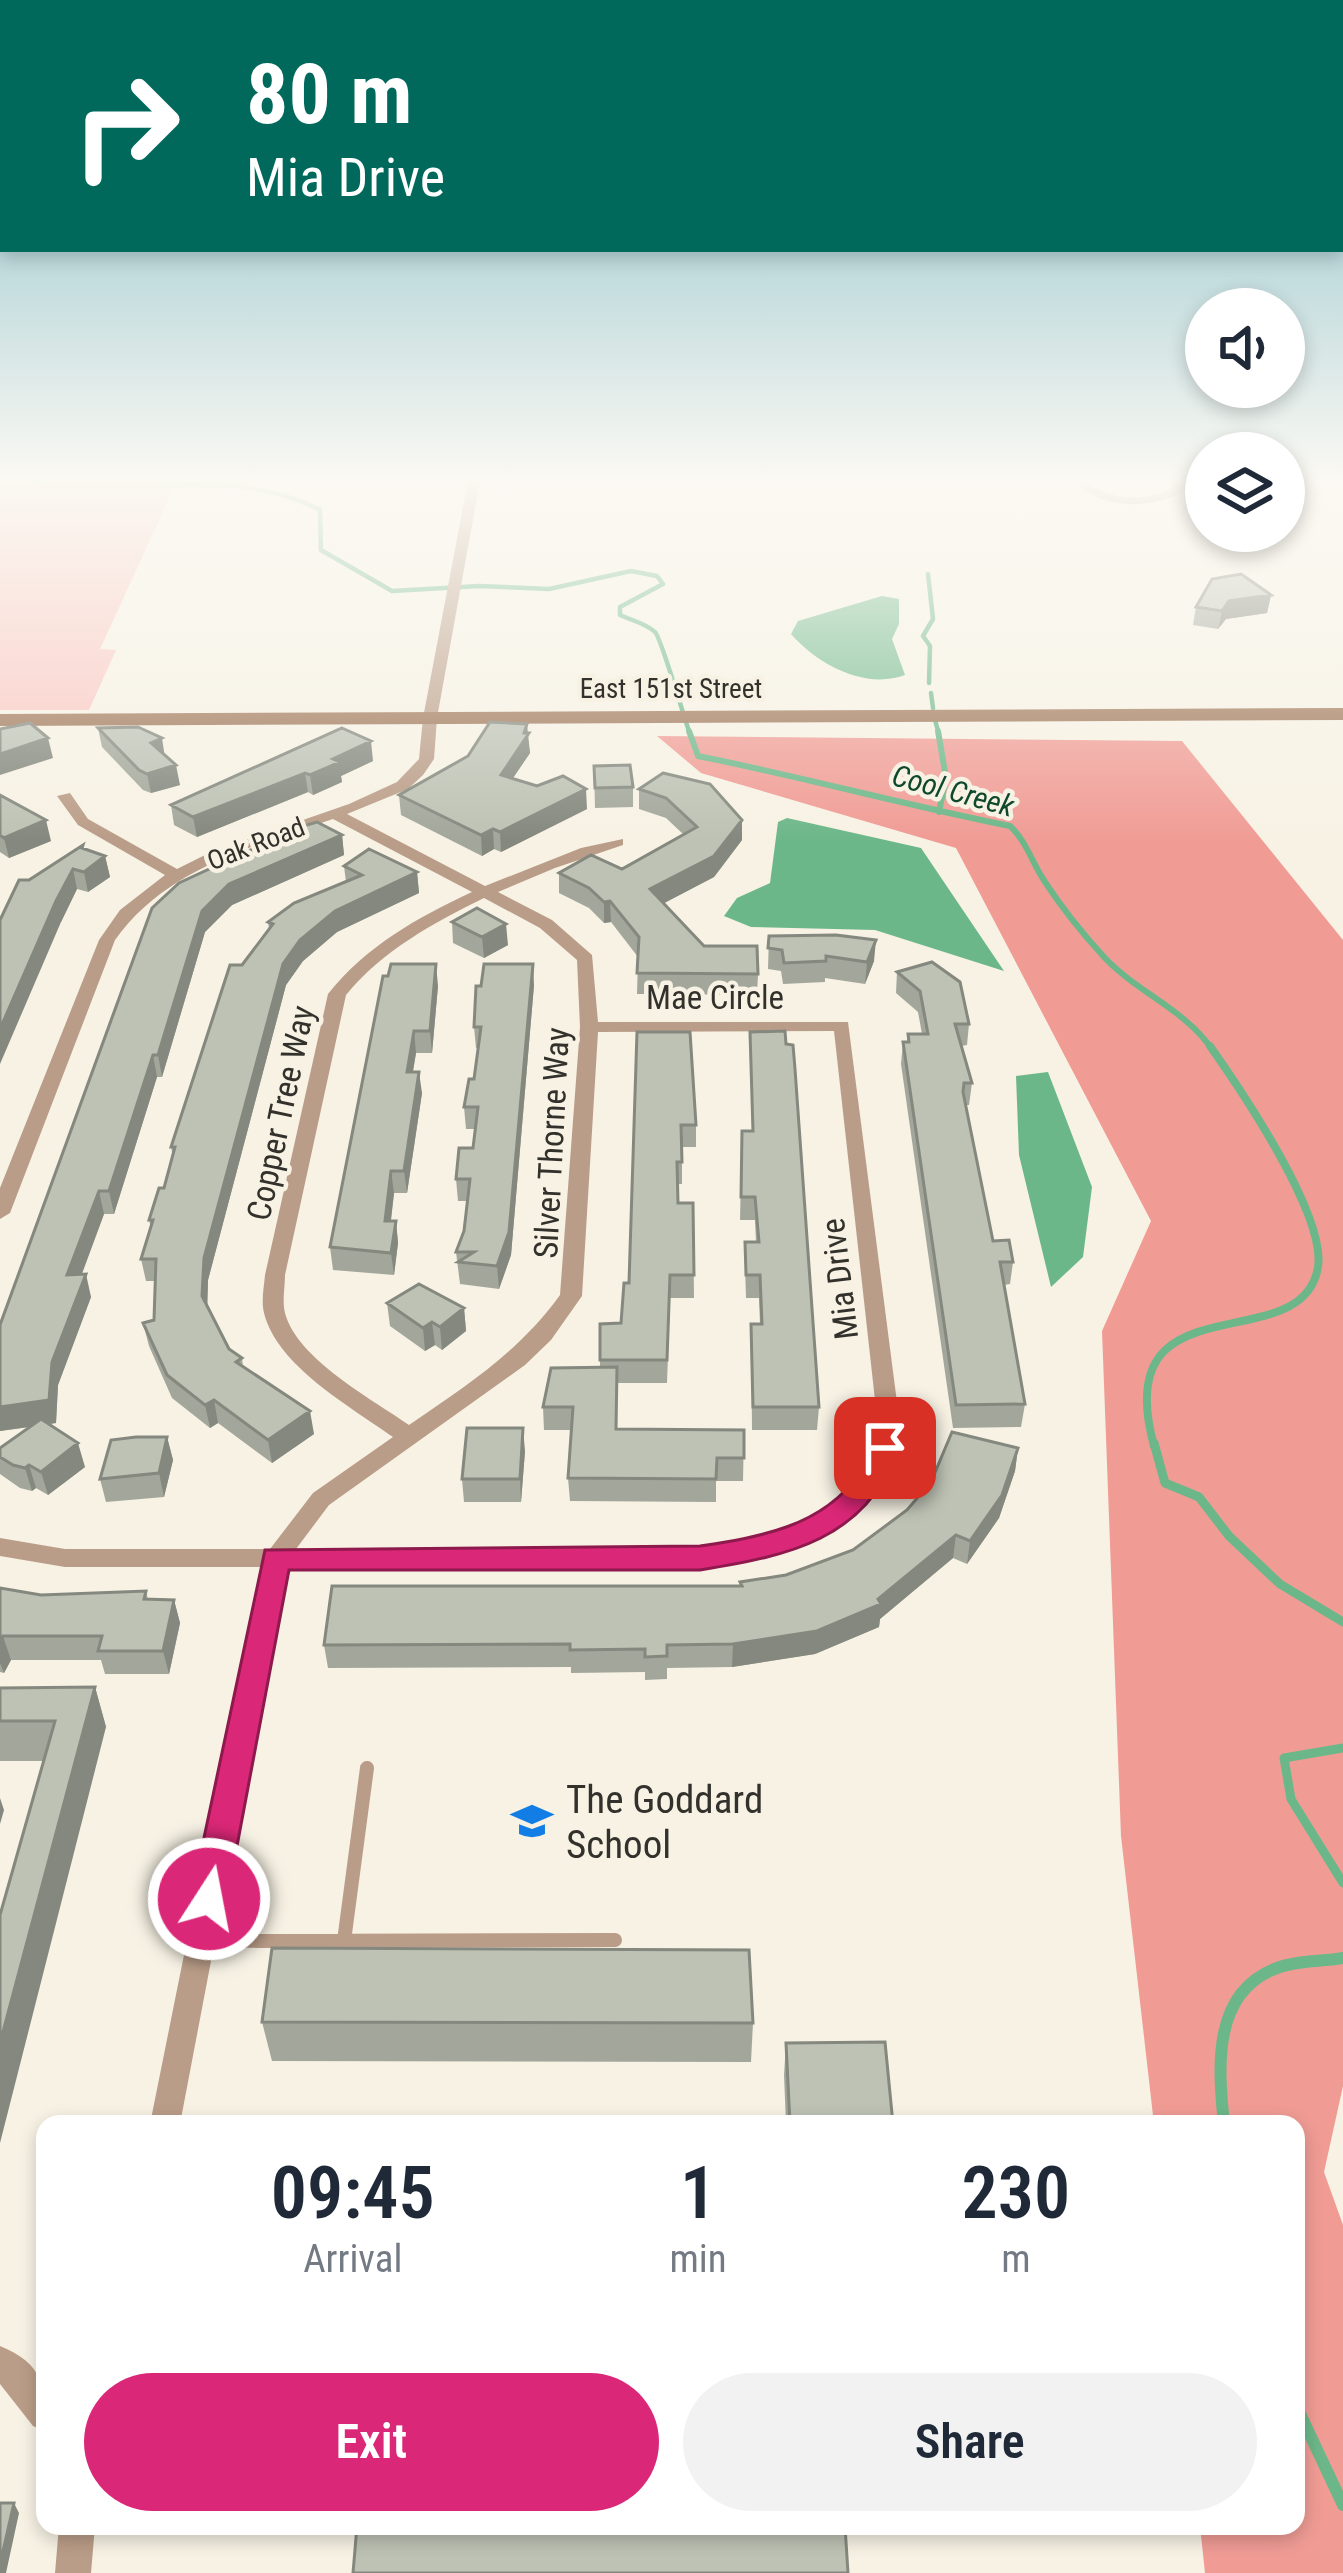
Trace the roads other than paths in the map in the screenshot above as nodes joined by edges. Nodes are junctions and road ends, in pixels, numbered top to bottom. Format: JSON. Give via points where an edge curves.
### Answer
{"nodes":[{"id":1,"x":453,"y":601,"type":"edge"},
{"id":2,"x":1343,"y":714,"type":"edge"},
{"id":3,"x":430,"y":718,"type":"junction"},
{"id":4,"x":0,"y":720,"type":"edge"},
{"id":5,"x":65,"y":796,"type":"dead end"},
{"id":6,"x":335,"y":814,"type":"junction"},
{"id":7,"x":617,"y":842,"type":"dead end"},
{"id":8,"x":178,"y":875,"type":"junction"},
{"id":9,"x":487,"y":894,"type":"junction"},
{"id":10,"x":842,"y":1026,"type":"joint"},
{"id":11,"x":589,"y":1027,"type":"junction"},
{"id":12,"x":0,"y":1213,"type":"edge"},
{"id":13,"x":408,"y":1436,"type":"junction"},
{"id":14,"x":0,"y":1547,"type":"edge"},
{"id":15,"x":276,"y":1558,"type":"junction"},
{"id":16,"x":368,"y":1768,"type":"dead end"},
{"id":17,"x":616,"y":1940,"type":"dead end"},
{"id":18,"x":201,"y":1941,"type":"junction"},
{"id":19,"x":344,"y":1941,"type":"junction"},
{"id":20,"x":167,"y":2115,"type":"edge"},
{"id":21,"x":0,"y":2363,"type":"edge"},
{"id":22,"x":36,"y":2393,"type":"edge"},
{"id":23,"x":76,"y":2535,"type":"edge"},
{"id":24,"x":73,"y":2573,"type":"edge"}],
"edges":[{"from":1,"to":3,"type":"street","name":"Oak Road"},
{"from":2,"to":3,"type":"street","name":"East 151st Street"},
{"from":3,"to":4,"type":"street","name":"East 151st Street"},
{"from":3,"to":6,"type":"street","name":"Oak Road","via":[[427,758],[412,778]]},
{"from":5,"to":8,"type":"street","via":[[83,822]]},
{"from":6,"to":8,"type":"street","name":"Oak Road"},
{"from":6,"to":9,"type":"street","name":"Silver Thorne Way"},
{"from":7,"to":9,"type":"street","name":"Copper Tree Way","via":[[554,860]]},
{"from":8,"to":12,"type":"street","name":"Oak Road","via":[[118,920]]},
{"from":9,"to":11,"type":"street","name":"Silver Thorne Way","via":[[563,935],[586,959]]},
{"from":9,"to":13,"type":"street","name":"Copper Tree Way","via":[[376,952],[337,994],[275,1275],[275,1314],[289,1340]]},
{"from":10,"to":11,"type":"street","name":"Mae Circle"},
{"from":10,"to":15,"type":"street","name":"Mia Drive","via":[[888,1418],[873,1478],[847,1508],[785,1542],[700,1558]]},
{"from":11,"to":13,"type":"street","name":"Silver Thorne Way","via":[[572,1296],[517,1360]]},
{"from":13,"to":15,"type":"street","name":"Silver Thorne Way","via":[[320,1499]]},
{"from":14,"to":15,"type":"street","via":[[65,1558]]},
{"from":15,"to":18,"type":"street"},
{"from":16,"to":19,"type":"lane"},
{"from":17,"to":19,"type":"lane"},
{"from":18,"to":19,"type":"lane"},
{"from":18,"to":20,"type":"street"},
{"from":21,"to":22,"type":"street"},
{"from":23,"to":24,"type":"street"}]}
